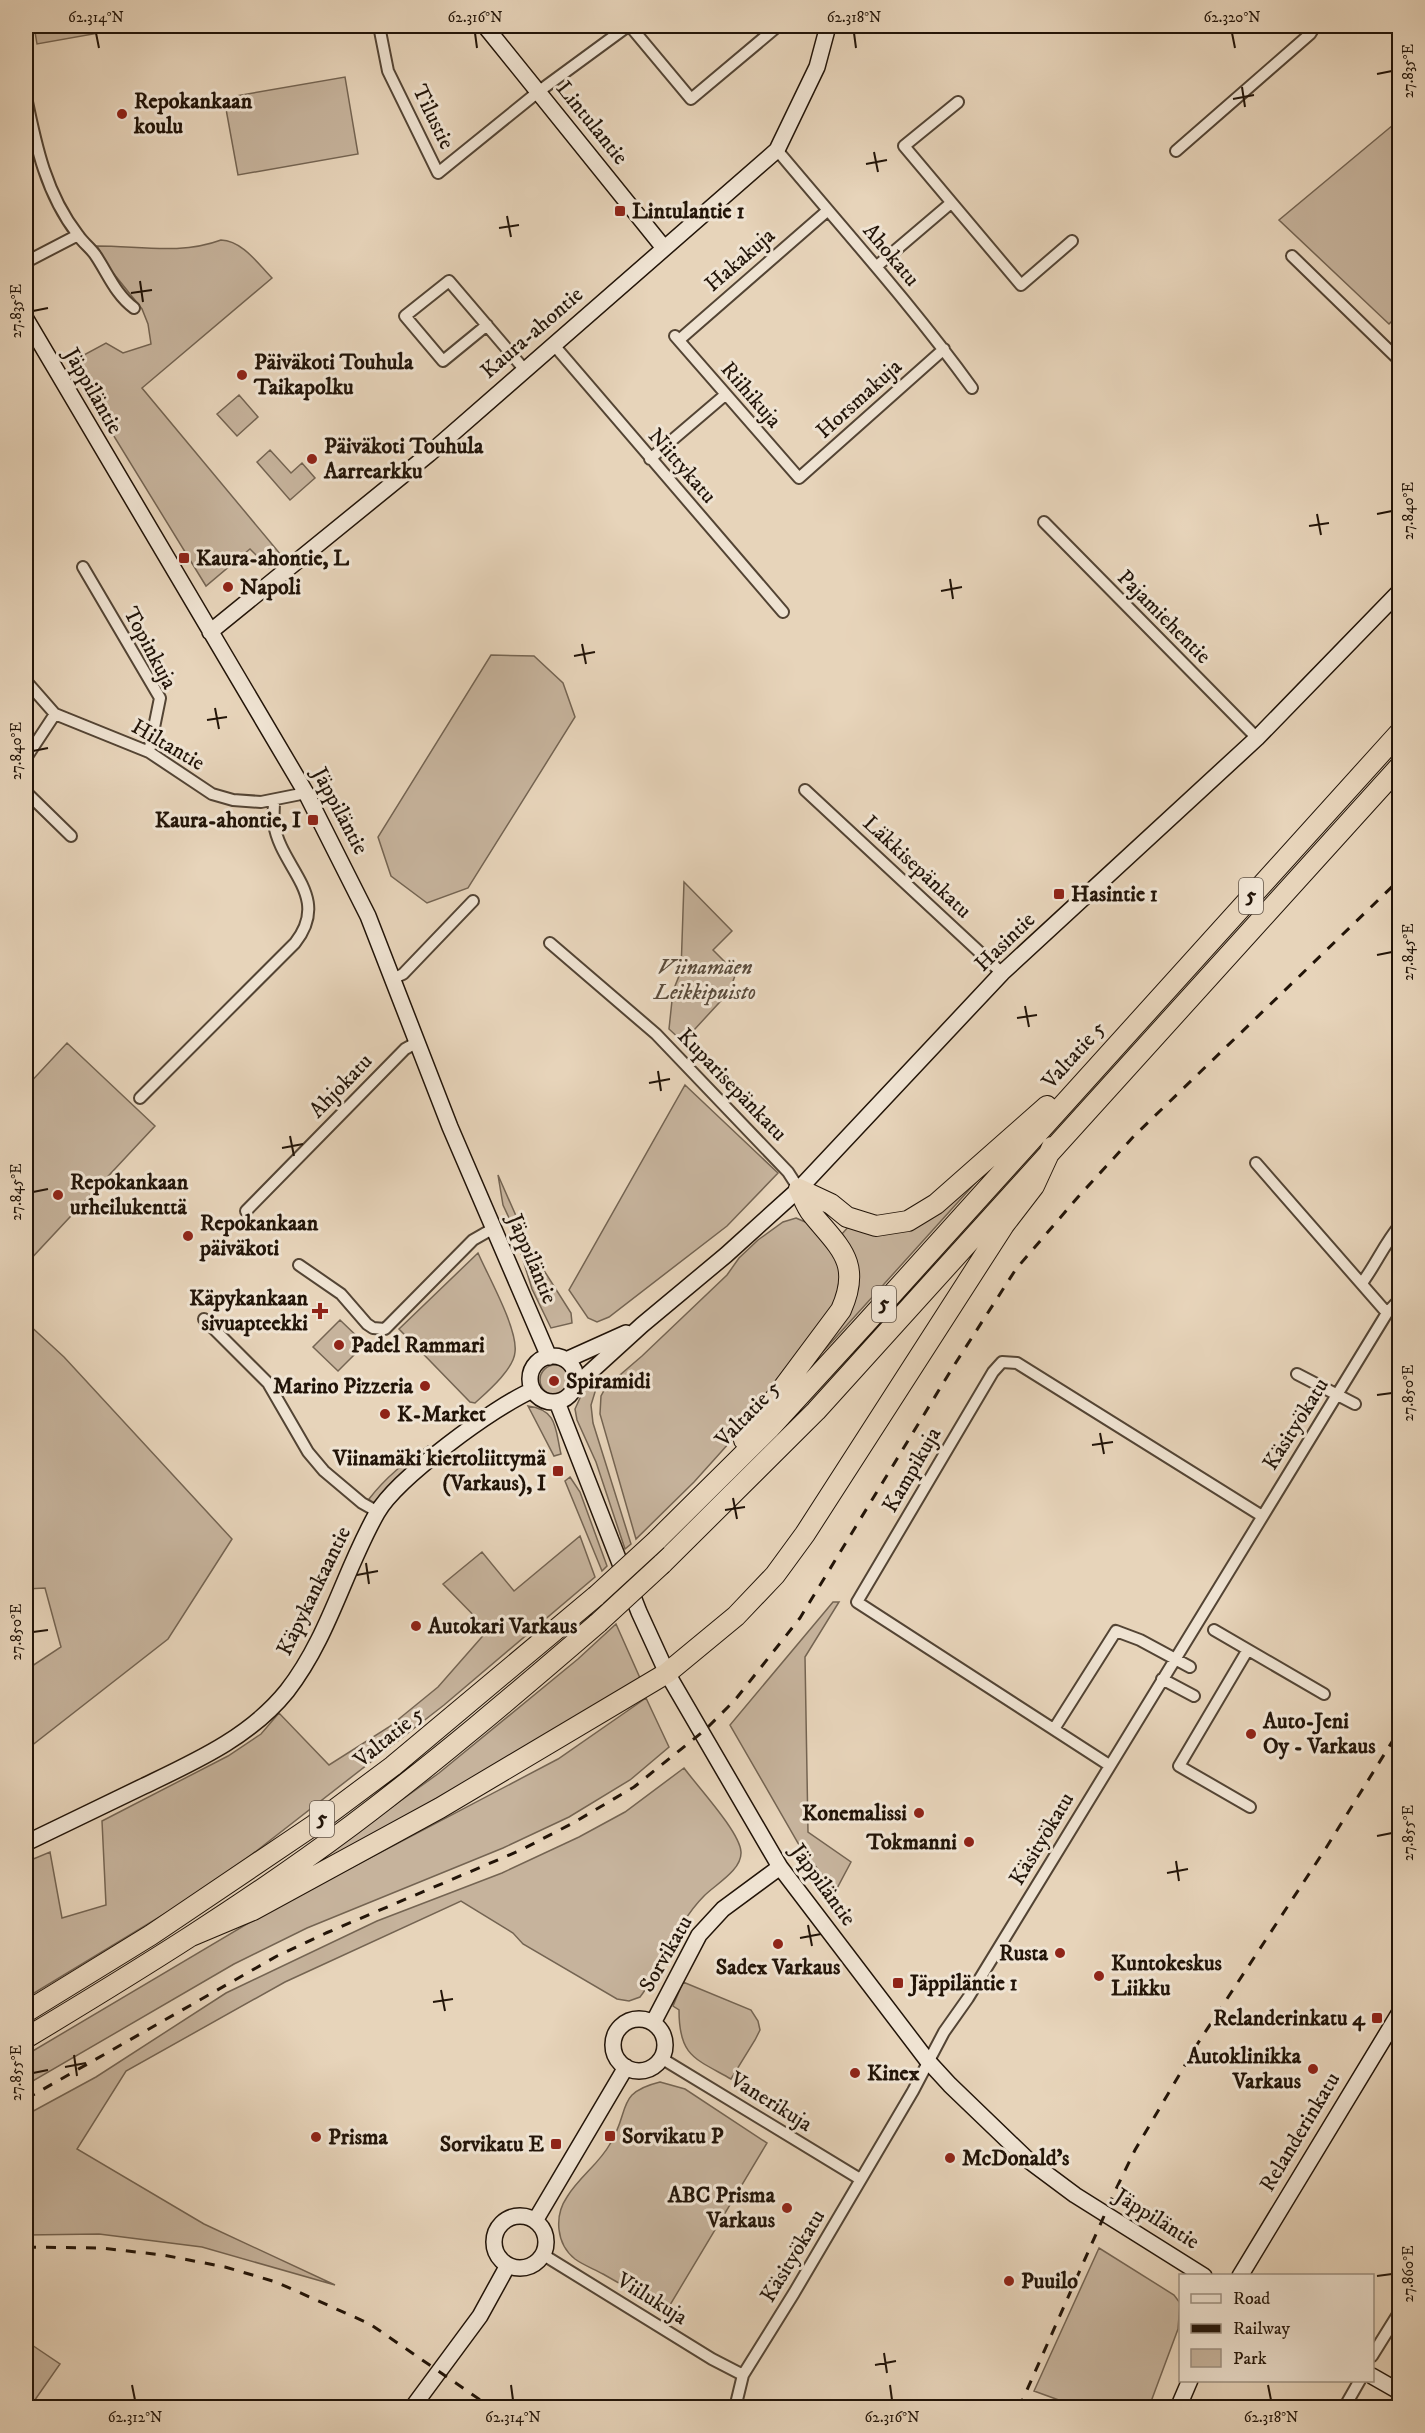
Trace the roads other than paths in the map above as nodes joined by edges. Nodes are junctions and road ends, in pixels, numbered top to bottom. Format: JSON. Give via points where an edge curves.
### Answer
{"nodes":[{"id":1,"x":379,"y":26,"type":"edge"},
{"id":2,"x":485,"y":26,"type":"edge"},
{"id":3,"x":629,"y":26,"type":"edge"},
{"id":4,"x":778,"y":26,"type":"edge"},
{"id":5,"x":828,"y":26,"type":"edge"},
{"id":6,"x":1309,"y":28,"type":"edge"},
{"id":7,"x":538,"y":92,"type":"junction"},
{"id":8,"x":26,"y":97,"type":"edge"},
{"id":9,"x":958,"y":102,"type":"dead end"},
{"id":10,"x":777,"y":150,"type":"junction"},
{"id":11,"x":1176,"y":151,"type":"dead end"},
{"id":12,"x":951,"y":203,"type":"junction"},
{"id":13,"x":827,"y":211,"type":"junction"},
{"id":14,"x":78,"y":235,"type":"junction"},
{"id":15,"x":1072,"y":242,"type":"dead end"},
{"id":16,"x":664,"y":248,"type":"junction"},
{"id":17,"x":1292,"y":256,"type":"dead end"},
{"id":18,"x":26,"y":261,"type":"edge"},
{"id":19,"x":877,"y":266,"type":"junction"},
{"id":20,"x":134,"y":308,"type":"dead end"},
{"id":21,"x":26,"y":319,"type":"edge"},
{"id":22,"x":487,"y":325,"type":"junction"},
{"id":23,"x":677,"y":338,"type":"joint"},
{"id":24,"x":554,"y":344,"type":"junction"},
{"id":25,"x":944,"y":349,"type":"junction"},
{"id":26,"x":1400,"y":361,"type":"edge"},
{"id":27,"x":524,"y":369,"type":"junction"},
{"id":28,"x":972,"y":388,"type":"dead end"},
{"id":29,"x":725,"y":395,"type":"junction"},
{"id":30,"x":650,"y":459,"type":"junction"},
{"id":31,"x":799,"y":478,"type":"joint"},
{"id":32,"x":1044,"y":522,"type":"dead end"},
{"id":33,"x":83,"y":567,"type":"dead end"},
{"id":34,"x":1400,"y":591,"type":"edge"},
{"id":35,"x":783,"y":612,"type":"dead end"},
{"id":36,"x":210,"y":632,"type":"junction"},
{"id":37,"x":26,"y":681,"type":"edge"},
{"id":38,"x":55,"y":714,"type":"junction"},
{"id":39,"x":1400,"y":732,"type":"edge"},
{"id":40,"x":1257,"y":738,"type":"junction"},
{"id":41,"x":148,"y":752,"type":"junction"},
{"id":42,"x":26,"y":759,"type":"edge"},
{"id":43,"x":1400,"y":766,"type":"edge"},
{"id":44,"x":805,"y":790,"type":"dead end"},
{"id":45,"x":26,"y":792,"type":"edge"},
{"id":46,"x":306,"y":793,"type":"junction"},
{"id":47,"x":274,"y":801,"type":"junction"},
{"id":48,"x":71,"y":836,"type":"dead end"},
{"id":49,"x":473,"y":901,"type":"dead end"},
{"id":50,"x":550,"y":943,"type":"dead end"},
{"id":51,"x":1002,"y":973,"type":"junction"},
{"id":52,"x":392,"y":979,"type":"junction"},
{"id":53,"x":416,"y":1043,"type":"junction"},
{"id":54,"x":1102,"y":1060,"type":"junction"},
{"id":55,"x":140,"y":1098,"type":"dead end"},
{"id":56,"x":1052,"y":1147,"type":"junction"},
{"id":57,"x":1256,"y":1163,"type":"dead end"},
{"id":58,"x":799,"y":1189,"type":"junction"},
{"id":59,"x":246,"y":1211,"type":"dead end"},
{"id":60,"x":1400,"y":1225,"type":"edge"},
{"id":61,"x":494,"y":1227,"type":"junction"},
{"id":62,"x":299,"y":1265,"type":"dead end"},
{"id":63,"x":1362,"y":1283,"type":"junction"},
{"id":64,"x":1400,"y":1299,"type":"edge"},
{"id":65,"x":1387,"y":1313,"type":"junction"},
{"id":66,"x":204,"y":1319,"type":"dead end"},
{"id":67,"x":642,"y":1325,"type":"junction"},
{"id":68,"x":549,"y":1357,"type":"junction"},
{"id":69,"x":566,"y":1360,"type":"junction"},
{"id":70,"x":1297,"y":1374,"type":"dead end"},
{"id":71,"x":575,"y":1386,"type":"junction"},
{"id":72,"x":533,"y":1390,"type":"junction"},
{"id":73,"x":1337,"y":1395,"type":"junction"},
{"id":74,"x":557,"y":1402,"type":"junction"},
{"id":75,"x":1355,"y":1404,"type":"dead end"},
{"id":76,"x":715,"y":1482,"type":"junction"},
{"id":77,"x":378,"y":1512,"type":"junction"},
{"id":78,"x":1262,"y":1515,"type":"junction"},
{"id":79,"x":1214,"y":1630,"type":"dead end"},
{"id":80,"x":1247,"y":1651,"type":"junction"},
{"id":81,"x":1174,"y":1660,"type":"junction"},
{"id":82,"x":1190,"y":1667,"type":"dead end"},
{"id":83,"x":667,"y":1673,"type":"junction"},
{"id":84,"x":1162,"y":1679,"type":"junction"},
{"id":85,"x":1324,"y":1694,"type":"dead end"},
{"id":86,"x":1194,"y":1696,"type":"dead end"},
{"id":87,"x":1054,"y":1730,"type":"junction"},
{"id":88,"x":1109,"y":1766,"type":"junction"},
{"id":89,"x":1250,"y":1807,"type":"dead end"},
{"id":90,"x":26,"y":1842,"type":"edge"},
{"id":91,"x":780,"y":1867,"type":"junction"},
{"id":92,"x":191,"y":1936,"type":"junction"},
{"id":93,"x":26,"y":2012,"type":"edge"},
{"id":94,"x":1400,"y":2012,"type":"edge"},
{"id":95,"x":653,"y":2023,"type":"junction"},
{"id":96,"x":26,"y":2038,"type":"edge"},
{"id":97,"x":661,"y":2058,"type":"junction"},
{"id":98,"x":927,"y":2060,"type":"junction"},
{"id":99,"x":626,"y":2067,"type":"junction"},
{"id":100,"x":860,"y":2180,"type":"junction"},
{"id":101,"x":535,"y":2221,"type":"junction"},
{"id":102,"x":542,"y":2254,"type":"junction"},
{"id":103,"x":508,"y":2265,"type":"junction"},
{"id":104,"x":1201,"y":2274,"type":"edge"},
{"id":105,"x":1241,"y":2274,"type":"edge"},
{"id":106,"x":1400,"y":2311,"type":"edge"},
{"id":107,"x":1374,"y":2353,"type":"edge"},
{"id":108,"x":743,"y":2374,"type":"junction"},
{"id":109,"x":1374,"y":2377,"type":"edge"},
{"id":110,"x":1189,"y":2382,"type":"edge"},
{"id":111,"x":1359,"y":2382,"type":"edge"},
{"id":112,"x":1400,"y":2392,"type":"edge"},
{"id":113,"x":412,"y":2408,"type":"edge"},
{"id":114,"x":735,"y":2408,"type":"edge"},
{"id":115,"x":1178,"y":2408,"type":"edge"},
{"id":116,"x":1344,"y":2408,"type":"edge"}],
"edges":[{"from":1,"to":7,"type":"street","name":"Tilustie","via":[[388,71],[438,173]]},
{"from":2,"to":7,"type":"street","name":"Lintulantie"},
{"from":3,"to":4,"type":"street","via":[[691,99]]},
{"from":3,"to":7,"type":"street"},
{"from":5,"to":10,"type":"street","name":"Kaura-ahontie","via":[[817,67]]},
{"from":6,"to":11,"type":"street"},
{"from":7,"to":16,"type":"street","name":"Lintulantie"},
{"from":8,"to":14,"type":"street","via":[[42,168]]},
{"from":9,"to":12,"type":"street","via":[[904,146]]},
{"from":10,"to":13,"type":"street","name":"Ahokatu"},
{"from":10,"to":16,"type":"street","name":"Kaura-ahontie"},
{"from":12,"to":15,"type":"street","via":[[1021,285]]},
{"from":12,"to":19,"type":"street"},
{"from":13,"to":19,"type":"street","name":"Ahokatu"},
{"from":13,"to":23,"type":"street","name":"Hakakuja"},
{"from":14,"to":18,"type":"street"},
{"from":14,"to":20,"type":"street","via":[[96,255],[121,297]]},
{"from":16,"to":24,"type":"street","name":"Kaura-ahontie"},
{"from":17,"to":26,"type":"street"},
{"from":19,"to":25,"type":"street","name":"Ahokatu"},
{"from":21,"to":36,"type":"street","name":"Jäppiläntie"},
{"from":22,"to":22,"type":"street","via":[[449,280],[405,316],[443,361]]},
{"from":22,"to":27,"type":"street"},
{"from":23,"to":29,"type":"street","name":"Riihikuja"},
{"from":24,"to":27,"type":"street","name":"Kaura-ahontie"},
{"from":24,"to":30,"type":"street","name":"Niittykatu"},
{"from":25,"to":28,"type":"street","name":"Ahokatu"},
{"from":25,"to":31,"type":"street","name":"Horsmakuja"},
{"from":27,"to":36,"type":"street","name":"Kaura-ahontie","via":[[429,454]]},
{"from":29,"to":30,"type":"street"},
{"from":29,"to":31,"type":"street","name":"Riihikuja"},
{"from":30,"to":35,"type":"street","name":"Niittykatu"},
{"from":32,"to":40,"type":"street","name":"Pajamiehentie"},
{"from":33,"to":41,"type":"street","name":"Topinkuja","via":[[160,698]]},
{"from":34,"to":40,"type":"street","name":"Hasintie"},
{"from":36,"to":46,"type":"street","name":"Jäppiläntie"},
{"from":37,"to":38,"type":"street","name":"Hiltantie"},
{"from":38,"to":41,"type":"street","name":"Hiltantie"},
{"from":38,"to":42,"type":"street"},
{"from":39,"to":54,"type":"highway","name":"Valtatie 5","number":"5"},
{"from":40,"to":51,"type":"street","name":"Hasintie"},
{"from":41,"to":47,"type":"street","name":"Hiltantie","via":[[212,794],[232,801]]},
{"from":43,"to":56,"type":"highway","name":"Valtatie 5","number":"5"},
{"from":44,"to":51,"type":"street","name":"Läkkisepänkatu"},
{"from":45,"to":48,"type":"street"},
{"from":46,"to":47,"type":"street","name":"Hiltantie"},
{"from":46,"to":52,"type":"street","name":"Jäppiläntie","via":[[368,916]]},
{"from":47,"to":55,"type":"street","via":[[274,825],[303,887],[309,910],[306,929]]},
{"from":49,"to":52,"type":"street","via":[[403,974]]},
{"from":50,"to":58,"type":"street","name":"Kuparisepänkatu","via":[[656,1034],[788,1172]]},
{"from":51,"to":58,"type":"street","name":"Hasintie"},
{"from":52,"to":53,"type":"street","name":"Jäppiläntie"},
{"from":53,"to":59,"type":"street","name":"Ahjokatu","via":[[405,1049]]},
{"from":53,"to":61,"type":"street","name":"Jäppiläntie"},
{"from":54,"to":58,"type":"highway","via":[[1000,1145],[951,1192],[908,1221],[876,1226],[847,1217],[831,1204]]},
{"from":54,"to":76,"type":"highway","name":"Valtatie 5","number":"5","via":[[859,1331]]},
{"from":56,"to":83,"type":"highway","via":[[1034,1186],[1004,1225],[775,1575],[736,1616]]},
{"from":56,"to":92,"type":"highway","name":"Valtatie 5","number":"5","bridge":true,"via":[[816,1411],[598,1623],[468,1735],[360,1819]]},
{"from":57,"to":63,"type":"street"},
{"from":58,"to":67,"type":"street","name":"Hasintie"},
{"from":58,"to":76,"type":"highway","via":[[811,1212],[843,1251],[849,1277],[846,1298],[820,1340]]},
{"from":60,"to":63,"type":"street"},
{"from":61,"to":62,"type":"street","via":[[473,1240],[388,1326],[379,1329],[367,1324],[341,1294]]},
{"from":61,"to":68,"type":"street","name":"Jäppiläntie"},
{"from":63,"to":65,"type":"street"},
{"from":64,"to":65,"type":"street","name":"Käsityökatu"},
{"from":65,"to":73,"type":"street","name":"Käsityökatu"},
{"from":66,"to":77,"type":"street","via":[[268,1383],[297,1435],[320,1466]]},
{"from":67,"to":69,"type":"street","name":"Hasintie"},
{"from":67,"to":71,"type":"street","name":"Hasintie"},
{"from":68,"to":69,"type":"street"},
{"from":68,"to":72,"type":"street","via":[[532,1371]]},
{"from":69,"to":71,"type":"street","via":[[575,1372]]},
{"from":70,"to":73,"type":"street"},
{"from":71,"to":74,"type":"street","via":[[568,1397]]},
{"from":72,"to":74,"type":"street","via":[[544,1401]]},
{"from":72,"to":77,"type":"street","name":"Käpykankaantie","via":[[516,1397],[441,1452],[401,1484]]},
{"from":73,"to":75,"type":"street"},
{"from":73,"to":78,"type":"street","name":"Käsityökatu"},
{"from":74,"to":83,"type":"street","name":"Jäppiläntie"},
{"from":76,"to":93,"type":"highway","name":"Valtatie 5","number":"5","bridge":true,"via":[[596,1596],[393,1766],[314,1825],[151,1935]]},
{"from":77,"to":90,"type":"street","name":"Käpykankaantie","via":[[316,1647],[286,1692],[256,1721],[193,1762]]},
{"from":78,"to":81,"type":"street","name":"Käsityökatu"},
{"from":78,"to":87,"type":"street","name":"Kampikuja","via":[[1017,1363],[1002,1362],[857,1602]]},
{"from":79,"to":80,"type":"street"},
{"from":80,"to":85,"type":"street"},
{"from":80,"to":89,"type":"street","via":[[1179,1766]]},
{"from":81,"to":82,"type":"street"},
{"from":81,"to":84,"type":"street","name":"Käsityökatu"},
{"from":81,"to":87,"type":"street","via":[[1140,1640],[1116,1632]]},
{"from":83,"to":91,"type":"street","name":"Jäppiläntie"},
{"from":83,"to":92,"type":"highway","via":[[440,1808],[253,1910]]},
{"from":84,"to":86,"type":"street"},
{"from":84,"to":88,"type":"street","name":"Käsityökatu"},
{"from":87,"to":88,"type":"street","name":"Kampikuja"},
{"from":88,"to":98,"type":"street","name":"Käsityökatu"},
{"from":91,"to":95,"type":"street","name":"Sorvikatu","via":[[723,1909],[699,1935]]},
{"from":91,"to":98,"type":"street","name":"Jäppiläntie"},
{"from":92,"to":96,"type":"highway","name":"Valtatie 5","number":"5"},
{"from":94,"to":105,"type":"street","name":"Relanderinkatu"},
{"from":95,"to":97,"type":"street","via":[[665,2043]]},
{"from":95,"to":99,"type":"street","via":[[638,2019],[617,2031],[615,2054]]},
{"from":97,"to":99,"type":"street","via":[[641,2070]]},
{"from":97,"to":100,"type":"street","name":"Vanerikuja"},
{"from":98,"to":100,"type":"street","name":"Käsityökatu"},
{"from":98,"to":104,"type":"street","name":"Jäppiläntie","via":[[1028,2160],[1075,2195]]},
{"from":99,"to":101,"type":"street"},
{"from":100,"to":108,"type":"street","name":"Käsityökatu"},
{"from":101,"to":102,"type":"street","via":[[546,2240]]},
{"from":101,"to":103,"type":"street","via":[[516,2216],[498,2227],[494,2245]]},
{"from":102,"to":103,"type":"street","via":[[531,2265]]},
{"from":102,"to":108,"type":"street","name":"Viilukuja","via":[[712,2359]]},
{"from":103,"to":113,"type":"street","via":[[480,2316]]},
{"from":106,"to":107,"type":"street"},
{"from":108,"to":114,"type":"street","name":"Käsityökatu"},
{"from":109,"to":112,"type":"street"},
{"from":110,"to":115,"type":"street"},
{"from":111,"to":116,"type":"street"}]}
